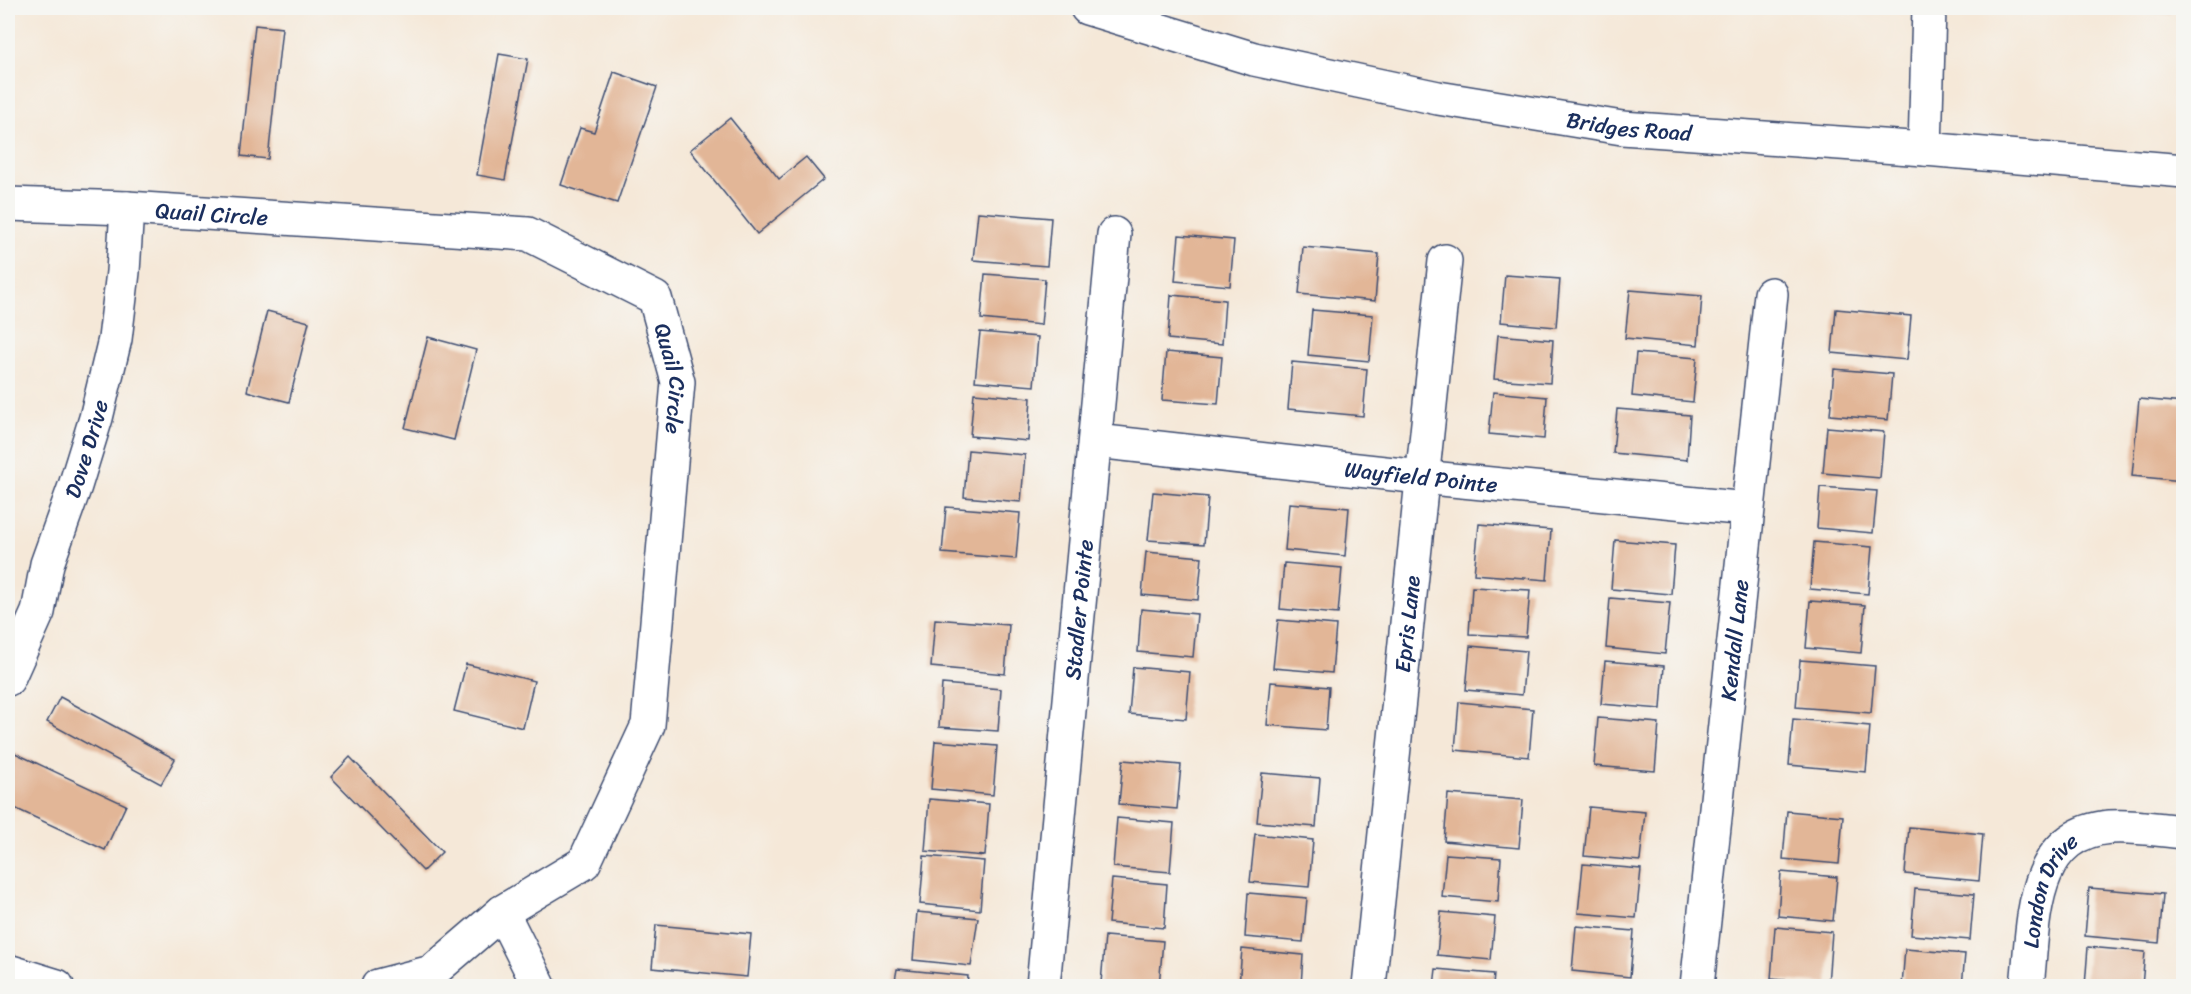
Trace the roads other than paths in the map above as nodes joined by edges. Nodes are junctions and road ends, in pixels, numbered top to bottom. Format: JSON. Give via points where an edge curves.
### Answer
{"nodes":[{"id":1,"x":1087,"y":8,"type":"edge"},
{"id":2,"x":1929,"y":8,"type":"edge"},
{"id":3,"x":1925,"y":149,"type":"junction"},
{"id":4,"x":2184,"y":171,"type":"edge"},
{"id":5,"x":8,"y":204,"type":"edge"},
{"id":6,"x":127,"y":208,"type":"junction"},
{"id":7,"x":1114,"y":234,"type":"dead end"},
{"id":8,"x":1445,"y":261,"type":"dead end"},
{"id":9,"x":1771,"y":294,"type":"dead end"},
{"id":10,"x":1096,"y":441,"type":"junction"},
{"id":11,"x":1421,"y":477,"type":"junction"},
{"id":12,"x":1747,"y":509,"type":"junction"},
{"id":13,"x":8,"y":679,"type":"edge"},
{"id":14,"x":2184,"y":832,"type":"edge"},
{"id":15,"x":502,"y":912,"type":"junction"},
{"id":16,"x":8,"y":971,"type":"edge"},
{"id":17,"x":57,"y":987,"type":"edge"},
{"id":18,"x":378,"y":987,"type":"edge"},
{"id":19,"x":539,"y":987,"type":"edge"},
{"id":20,"x":1043,"y":987,"type":"edge"},
{"id":21,"x":1368,"y":987,"type":"edge"},
{"id":22,"x":1697,"y":987,"type":"edge"},
{"id":23,"x":2027,"y":987,"type":"edge"}],
"edges":[{"from":1,"to":3,"type":"street","name":"Bridges Road","via":[[1254,59],[1438,98],[1622,128]]},
{"from":2,"to":3,"type":"street"},
{"from":3,"to":4,"type":"street","name":"Bridges Road"},
{"from":5,"to":6,"type":"street","name":"Quail Circle"},
{"from":6,"to":13,"type":"street","name":"Dove Drive","via":[[115,339],[96,417],[47,564],[38,612]]},
{"from":6,"to":15,"type":"street","name":"Quail Circle","via":[[528,234],[655,298],[678,382],[648,725],[584,863]]},
{"from":7,"to":10,"type":"street","name":"Stadler Pointe"},
{"from":8,"to":11,"type":"street","name":"Epris Lane"},
{"from":9,"to":12,"type":"street","name":"Kendall Lane"},
{"from":10,"to":11,"type":"street","name":"Wayfield Pointe"},
{"from":10,"to":20,"type":"street","name":"Stadler Pointe"},
{"from":11,"to":12,"type":"street","name":"Wayfield Pointe"},
{"from":11,"to":21,"type":"street","name":"Epris Lane"},
{"from":12,"to":22,"type":"street","name":"Kendall Lane"},
{"from":14,"to":23,"type":"street","name":"London Drive","via":[[2108,827],[2081,835],[2060,851],[2045,871],[2037,894]]},
{"from":15,"to":18,"type":"street","name":"Quail Circle","via":[[432,972]]},
{"from":15,"to":19,"type":"street"},
{"from":16,"to":17,"type":"street"}]}
